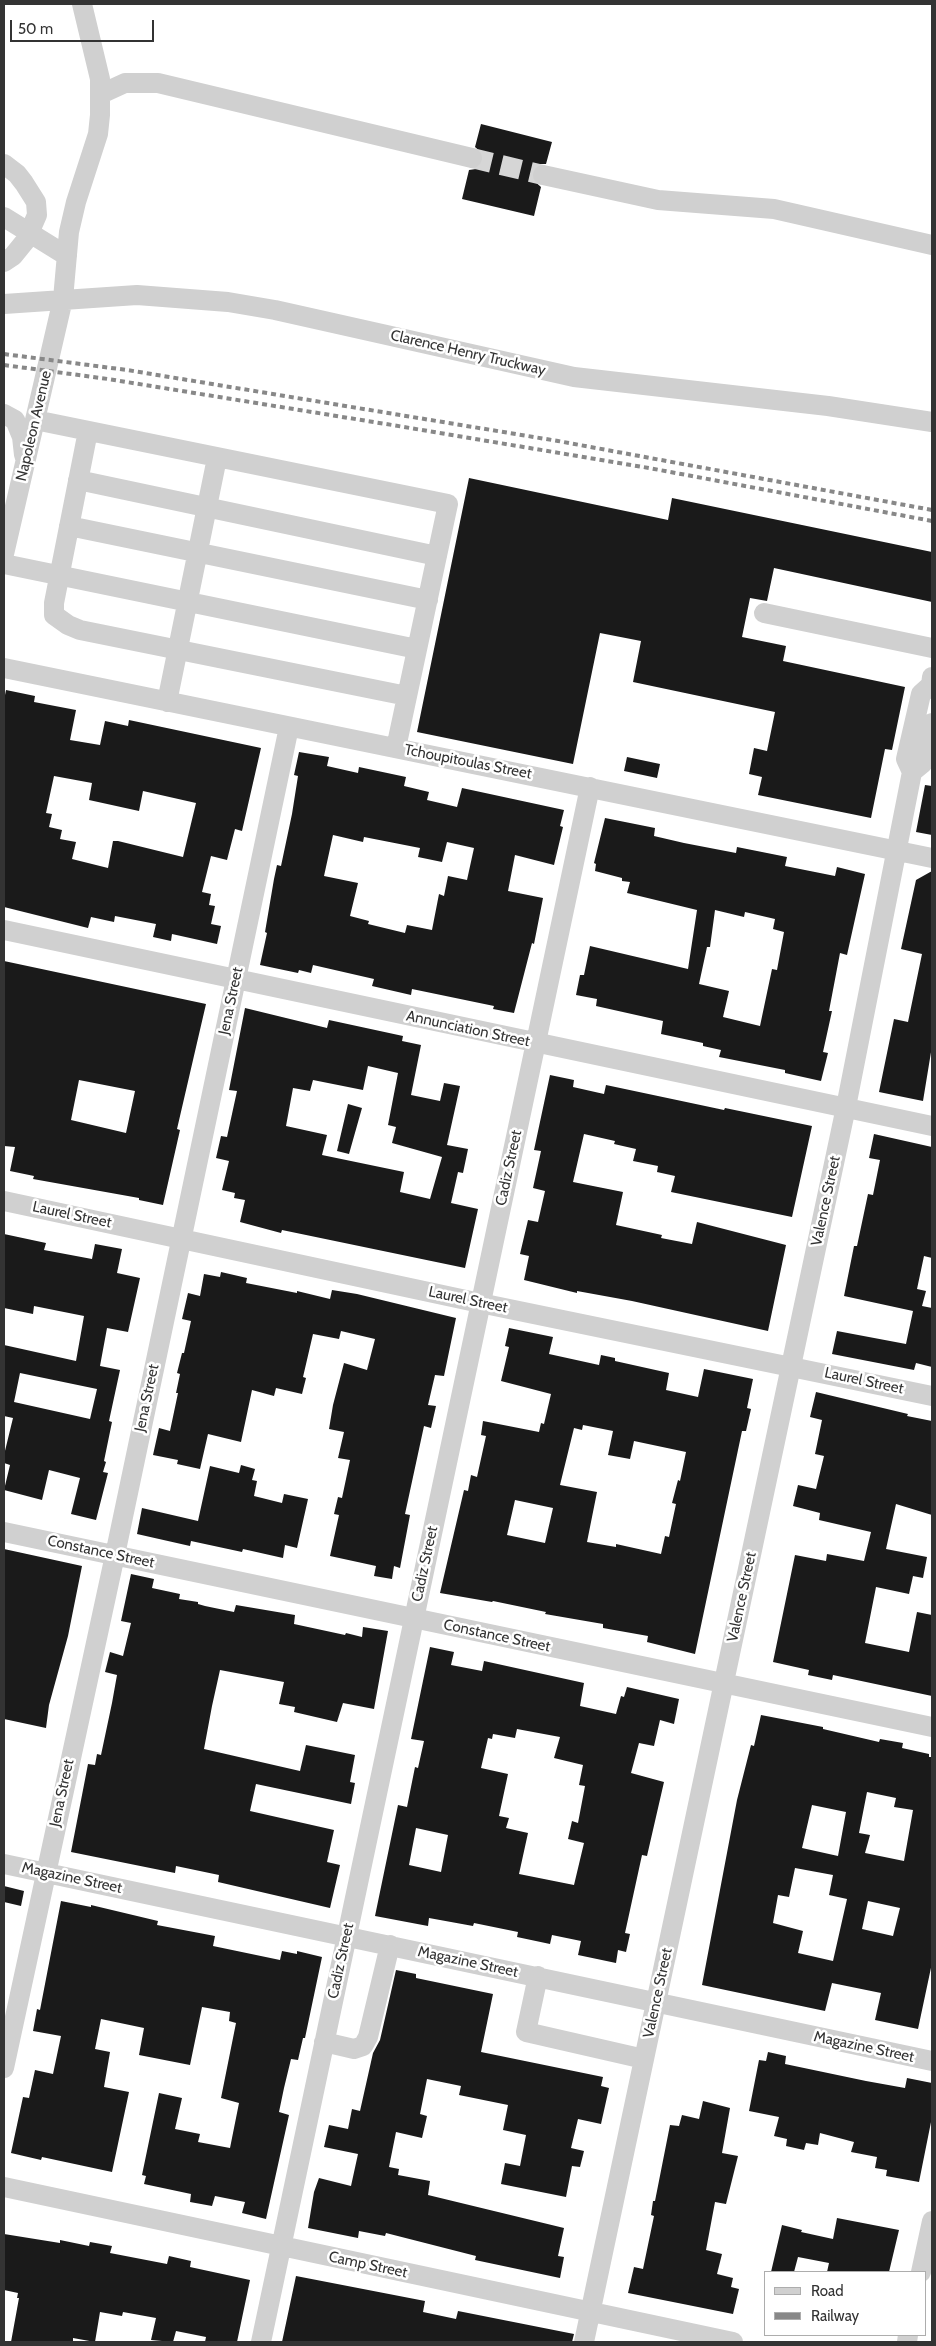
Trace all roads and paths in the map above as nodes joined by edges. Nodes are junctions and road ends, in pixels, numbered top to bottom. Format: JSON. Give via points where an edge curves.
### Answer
{"nodes":[{"id":1,"x":82,"y":4,"type":"edge"},
{"id":2,"x":100,"y":94,"type":"junction"},
{"id":3,"x":472,"y":158,"type":"tunnel mouth"},
{"id":4,"x":4,"y":164,"type":"edge"},
{"id":5,"x":544,"y":175,"type":"tunnel mouth"},
{"id":6,"x":4,"y":217,"type":"edge"},
{"id":7,"x":29,"y":233,"type":"junction"},
{"id":8,"x":932,"y":245,"type":"edge"},
{"id":9,"x":67,"y":256,"type":"junction"},
{"id":10,"x":4,"y":262,"type":"edge"},
{"id":11,"x":63,"y":299,"type":"junction"},
{"id":12,"x":4,"y":304,"type":"edge"},
{"id":13,"x":4,"y":414,"type":"edge"},
{"id":14,"x":35,"y":420,"type":"junction"},
{"id":15,"x":932,"y":422,"type":"edge"},
{"id":16,"x":88,"y":431,"type":"junction"},
{"id":17,"x":217,"y":458,"type":"junction"},
{"id":18,"x":25,"y":464,"type":"junction"},
{"id":19,"x":78,"y":480,"type":"junction"},
{"id":20,"x":207,"y":506,"type":"junction"},
{"id":21,"x":69,"y":526,"type":"junction"},
{"id":22,"x":198,"y":552,"type":"junction"},
{"id":23,"x":4,"y":554,"type":"edge"},
{"id":24,"x":437,"y":556,"type":"junction"},
{"id":25,"x":4,"y":564,"type":"edge"},
{"id":26,"x":60,"y":575,"type":"junction"},
{"id":27,"x":428,"y":600,"type":"junction"},
{"id":28,"x":187,"y":604,"type":"junction"},
{"id":29,"x":764,"y":613,"type":"dead end"},
{"id":30,"x":178,"y":648,"type":"junction"},
{"id":31,"x":932,"y":648,"type":"edge"},
{"id":32,"x":417,"y":650,"type":"junction"},
{"id":33,"x":4,"y":668,"type":"edge"},
{"id":34,"x":932,"y":683,"type":"edge"},
{"id":35,"x":407,"y":696,"type":"junction"},
{"id":36,"x":167,"y":702,"type":"junction"},
{"id":37,"x":932,"y":723,"type":"edge"},
{"id":38,"x":289,"y":727,"type":"junction"},
{"id":39,"x":396,"y":748,"type":"junction"},
{"id":40,"x":912,"y":772,"type":"junction"},
{"id":41,"x":590,"y":787,"type":"junction"},
{"id":42,"x":897,"y":850,"type":"junction"},
{"id":43,"x":932,"y":858,"type":"edge"},
{"id":44,"x":4,"y":930,"type":"edge"},
{"id":45,"x":236,"y":979,"type":"junction"},
{"id":46,"x":536,"y":1044,"type":"junction"},
{"id":47,"x":846,"y":1107,"type":"junction"},
{"id":48,"x":932,"y":1126,"type":"edge"},
{"id":49,"x":4,"y":1201,"type":"edge"},
{"id":50,"x":180,"y":1238,"type":"junction"},
{"id":51,"x":480,"y":1303,"type":"junction"},
{"id":52,"x":792,"y":1366,"type":"junction"},
{"id":53,"x":932,"y":1396,"type":"edge"},
{"id":54,"x":4,"y":1532,"type":"edge"},
{"id":55,"x":115,"y":1555,"type":"junction"},
{"id":56,"x":414,"y":1618,"type":"junction"},
{"id":57,"x":724,"y":1684,"type":"junction"},
{"id":58,"x":932,"y":1727,"type":"edge"},
{"id":59,"x":4,"y":1864,"type":"edge"},
{"id":60,"x":45,"y":1872,"type":"junction"},
{"id":61,"x":346,"y":1936,"type":"junction"},
{"id":62,"x":390,"y":1945,"type":"junction"},
{"id":63,"x":538,"y":1976,"type":"junction"},
{"id":64,"x":656,"y":2001,"type":"junction"},
{"id":65,"x":324,"y":2042,"type":"junction"},
{"id":66,"x":644,"y":2059,"type":"junction"},
{"id":67,"x":932,"y":2061,"type":"edge"},
{"id":68,"x":4,"y":2068,"type":"edge"},
{"id":69,"x":4,"y":2187,"type":"edge"},
{"id":70,"x":932,"y":2221,"type":"edge"},
{"id":71,"x":281,"y":2246,"type":"junction"},
{"id":72,"x":921,"y":2271,"type":"edge"},
{"id":73,"x":590,"y":2312,"type":"junction"},
{"id":74,"x":261,"y":2342,"type":"edge"},
{"id":75,"x":584,"y":2342,"type":"edge"},
{"id":76,"x":733,"y":2342,"type":"edge"}],
"edges":[{"from":1,"to":2,"type":"street","name":"Napoleon Avenue","via":[[100,79]]},
{"from":2,"to":3,"type":"street","via":[[125,83],[158,83]]},
{"from":2,"to":9,"type":"street","name":"Napoleon Avenue","via":[[98,134],[76,202]]},
{"from":4,"to":7,"type":"street","via":[[17,174],[36,202],[37,215]]},
{"from":5,"to":8,"type":"street","via":[[658,200],[774,209]]},
{"from":6,"to":7,"type":"street"},
{"from":7,"to":9,"type":"street"},
{"from":7,"to":10,"type":"street","via":[[13,256]]},
{"from":9,"to":11,"type":"street","name":"Napoleon Avenue"},
{"from":11,"to":12,"type":"street","name":"Clarence Henry Truckway"},
{"from":11,"to":14,"type":"street","name":"Napoleon Avenue"},
{"from":11,"to":15,"type":"street","name":"Clarence Henry Truckway","via":[[137,295],[228,302],[574,377],[828,406]]},
{"from":13,"to":18,"type":"street","via":[[15,420],[22,437]]},
{"from":14,"to":16,"type":"street"},
{"from":14,"to":18,"type":"street","name":"Napoleon Avenue"},
{"from":16,"to":17,"type":"street"},
{"from":16,"to":19,"type":"street"},
{"from":17,"to":20,"type":"street"},
{"from":17,"to":24,"type":"street","via":[[448,504]]},
{"from":18,"to":23,"type":"street","name":"Napoleon Avenue"},
{"from":19,"to":20,"type":"street"},
{"from":19,"to":21,"type":"street"},
{"from":20,"to":22,"type":"street"},
{"from":20,"to":24,"type":"street"},
{"from":21,"to":22,"type":"street"},
{"from":21,"to":26,"type":"street"},
{"from":22,"to":27,"type":"street"},
{"from":22,"to":28,"type":"street"},
{"from":24,"to":27,"type":"street"},
{"from":25,"to":26,"type":"street"},
{"from":26,"to":28,"type":"street"},
{"from":26,"to":30,"type":"street","via":[[54,615],[68,625]]},
{"from":27,"to":32,"type":"street"},
{"from":28,"to":30,"type":"street"},
{"from":28,"to":32,"type":"street"},
{"from":29,"to":31,"type":"street"},
{"from":30,"to":35,"type":"street"},
{"from":30,"to":36,"type":"street"},
{"from":32,"to":35,"type":"street"},
{"from":33,"to":36,"type":"street","name":"Tchoupitoulas Street"},
{"from":34,"to":40,"type":"street","via":[[921,694],[906,759]]},
{"from":35,"to":39,"type":"street"},
{"from":36,"to":38,"type":"street","name":"Tchoupitoulas Street"},
{"from":37,"to":40,"type":"street","via":[[923,763]]},
{"from":38,"to":39,"type":"street","name":"Tchoupitoulas Street"},
{"from":38,"to":45,"type":"street","name":"Jena Street"},
{"from":39,"to":41,"type":"street","name":"Tchoupitoulas Street"},
{"from":40,"to":42,"type":"street","name":"Valence Street"},
{"from":41,"to":42,"type":"street","name":"Tchoupitoulas Street"},
{"from":41,"to":46,"type":"street","name":"Cadiz Street"},
{"from":42,"to":43,"type":"street","name":"Tchoupitoulas Street"},
{"from":42,"to":47,"type":"street","name":"Valence Street"},
{"from":44,"to":45,"type":"street","name":"Annunciation Street"},
{"from":45,"to":46,"type":"street","name":"Annunciation Street"},
{"from":45,"to":50,"type":"street","name":"Jena Street"},
{"from":46,"to":47,"type":"street","name":"Annunciation Street"},
{"from":46,"to":51,"type":"street","name":"Cadiz Street"},
{"from":47,"to":48,"type":"street","name":"Annunciation Street"},
{"from":47,"to":52,"type":"street","name":"Valence Street"},
{"from":49,"to":50,"type":"street","name":"Laurel Street"},
{"from":50,"to":51,"type":"street","name":"Laurel Street"},
{"from":50,"to":55,"type":"street","name":"Jena Street"},
{"from":51,"to":52,"type":"street","name":"Laurel Street"},
{"from":51,"to":56,"type":"street","name":"Cadiz Street"},
{"from":52,"to":53,"type":"street","name":"Laurel Street"},
{"from":52,"to":57,"type":"street","name":"Valence Street"},
{"from":54,"to":55,"type":"street","name":"Constance Street"},
{"from":55,"to":56,"type":"street","name":"Constance Street"},
{"from":55,"to":60,"type":"street","name":"Jena Street"},
{"from":56,"to":57,"type":"street","name":"Constance Street"},
{"from":56,"to":61,"type":"street","name":"Cadiz Street"},
{"from":57,"to":58,"type":"street","name":"Constance Street"},
{"from":57,"to":64,"type":"street","name":"Valence Street"},
{"from":59,"to":60,"type":"street","name":"Magazine Street"},
{"from":60,"to":61,"type":"street","name":"Magazine Street"},
{"from":60,"to":68,"type":"street","name":"Jena Street"},
{"from":61,"to":62,"type":"street","name":"Magazine Street"},
{"from":61,"to":65,"type":"street","name":"Cadiz Street"},
{"from":62,"to":63,"type":"street","name":"Magazine Street"},
{"from":62,"to":65,"type":"street","via":[[368,2037],[363,2046],[354,2049]]},
{"from":63,"to":64,"type":"street","name":"Magazine Street"},
{"from":63,"to":66,"type":"street","via":[[526,2032]]},
{"from":64,"to":66,"type":"street","name":"Valence Street"},
{"from":64,"to":67,"type":"street","name":"Magazine Street"},
{"from":65,"to":71,"type":"street","name":"Cadiz Street"},
{"from":66,"to":73,"type":"street","name":"Valence Street"},
{"from":69,"to":71,"type":"street","name":"Camp Street"},
{"from":70,"to":72,"type":"street"},
{"from":71,"to":73,"type":"street","name":"Camp Street"},
{"from":71,"to":74,"type":"street","name":"Cadiz Street"},
{"from":73,"to":75,"type":"street","name":"Valence Street"},
{"from":73,"to":76,"type":"street","name":"Camp Street"}]}
